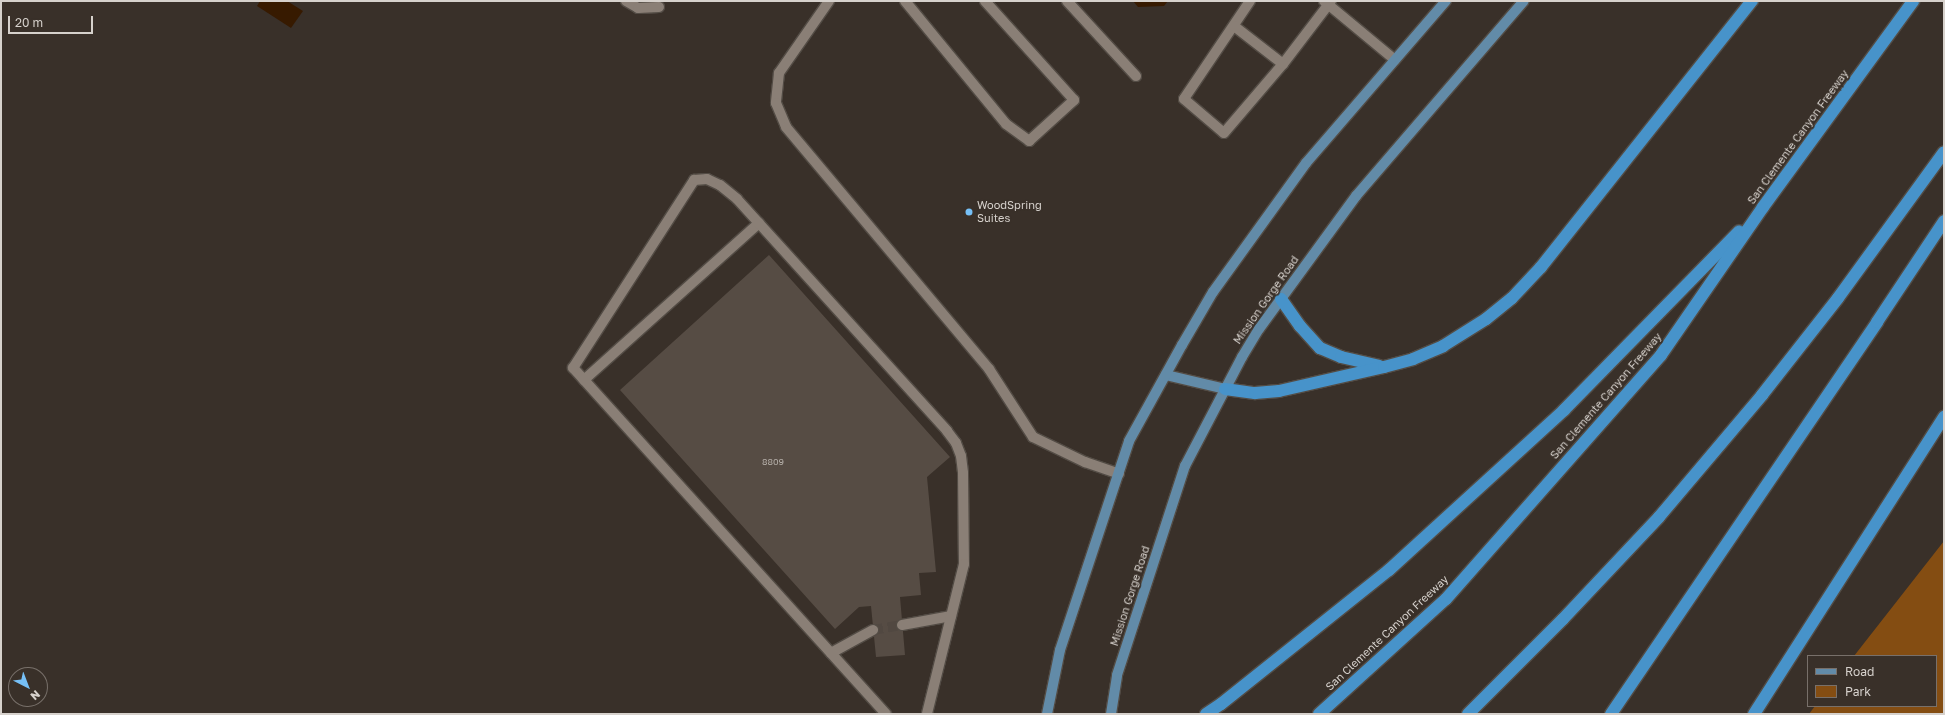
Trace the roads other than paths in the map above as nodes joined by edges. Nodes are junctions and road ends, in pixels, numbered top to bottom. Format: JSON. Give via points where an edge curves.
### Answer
{"nodes":[{"id":1,"x":626,"y":1,"type":"edge"},
{"id":2,"x":829,"y":1,"type":"edge"},
{"id":3,"x":905,"y":1,"type":"edge"},
{"id":4,"x":985,"y":1,"type":"edge"},
{"id":5,"x":1067,"y":1,"type":"edge"},
{"id":6,"x":1250,"y":1,"type":"edge"},
{"id":7,"x":1446,"y":1,"type":"edge"},
{"id":8,"x":1524,"y":1,"type":"edge"},
{"id":9,"x":1752,"y":1,"type":"edge"},
{"id":10,"x":1913,"y":1,"type":"edge"},
{"id":11,"x":1328,"y":2,"type":"edge"},
{"id":12,"x":659,"y":8,"type":"dead end"},
{"id":13,"x":1234,"y":26,"type":"junction"},
{"id":14,"x":1395,"y":60,"type":"junction"},
{"id":15,"x":1283,"y":64,"type":"junction"},
{"id":16,"x":1136,"y":76,"type":"dead end"},
{"id":17,"x":1944,"y":152,"type":"edge"},
{"id":18,"x":1763,"y":207,"type":"junction"},
{"id":19,"x":1944,"y":220,"type":"edge"},
{"id":20,"x":759,"y":223,"type":"junction"},
{"id":21,"x":1281,"y":299,"type":"junction"},
{"id":22,"x":1384,"y":367,"type":"junction"},
{"id":23,"x":1166,"y":375,"type":"junction"},
{"id":24,"x":584,"y":380,"type":"junction"},
{"id":25,"x":1225,"y":389,"type":"junction"},
{"id":26,"x":1944,"y":417,"type":"edge"},
{"id":27,"x":1119,"y":474,"type":"junction"},
{"id":28,"x":951,"y":616,"type":"junction"},
{"id":29,"x":902,"y":625,"type":"tunnel mouth"},
{"id":30,"x":873,"y":630,"type":"tunnel mouth"},
{"id":31,"x":831,"y":653,"type":"junction"},
{"id":32,"x":886,"y":714,"type":"edge"},
{"id":33,"x":927,"y":714,"type":"edge"},
{"id":34,"x":1047,"y":714,"type":"edge"},
{"id":35,"x":1111,"y":714,"type":"edge"},
{"id":36,"x":1206,"y":714,"type":"edge"},
{"id":37,"x":1319,"y":714,"type":"edge"},
{"id":38,"x":1468,"y":714,"type":"edge"},
{"id":39,"x":1611,"y":714,"type":"edge"},
{"id":40,"x":1754,"y":714,"type":"edge"}],
"edges":[{"from":1,"to":12,"type":"lane","via":[[638,8]]},
{"from":2,"to":27,"type":"lane","via":[[779,73],[776,103],[786,127],[989,369],[1033,437],[1085,462]]},
{"from":3,"to":4,"type":"lane","via":[[1006,124],[1029,141],[1074,100]]},
{"from":5,"to":16,"type":"lane"},
{"from":6,"to":13,"type":"lane"},
{"from":7,"to":14,"type":"main road"},
{"from":8,"to":21,"type":"main road","name":"Mission Gorge Road","via":[[1356,196]]},
{"from":9,"to":22,"type":"highway","via":[[1541,267],[1512,298],[1486,319],[1443,346],[1413,359]]},
{"from":10,"to":18,"type":"highway","name":"San Clemente Canyon Freeway"},
{"from":11,"to":14,"type":"lane"},
{"from":11,"to":15,"type":"lane"},
{"from":13,"to":15,"type":"lane"},
{"from":13,"to":15,"type":"lane","via":[[1184,99],[1224,133]]},
{"from":14,"to":23,"type":"main road","via":[[1297,176],[1213,292]]},
{"from":17,"to":38,"type":"highway","via":[[1838,298],[1762,395],[1659,517],[1563,619]]},
{"from":18,"to":36,"type":"highway","via":[[1564,410],[1389,570]]},
{"from":18,"to":37,"type":"highway","name":"San Clemente Canyon Freeway","via":[[1656,361],[1446,600]]},
{"from":19,"to":39,"type":"highway"},
{"from":20,"to":24,"type":"lane"},
{"from":20,"to":24,"type":"lane","via":[[720,185],[707,179],[694,180],[573,368]]},
{"from":20,"to":28,"type":"lane","via":[[956,443],[963,473],[964,564]]},
{"from":21,"to":22,"type":"highway","via":[[1320,348],[1341,357]]},
{"from":21,"to":25,"type":"main road","name":"Mission Gorge Road","via":[[1245,351]]},
{"from":22,"to":25,"type":"highway","via":[[1279,391],[1255,393]]},
{"from":23,"to":25,"type":"main road"},
{"from":23,"to":27,"type":"main road","via":[[1129,441]]},
{"from":24,"to":31,"type":"lane"},
{"from":25,"to":35,"type":"main road","name":"Mission Gorge Road","via":[[1185,466],[1117,676]]},
{"from":26,"to":40,"type":"highway"},
{"from":27,"to":34,"type":"main road","via":[[1060,650]]},
{"from":28,"to":29,"type":"lane"},
{"from":28,"to":33,"type":"lane"},
{"from":30,"to":31,"type":"lane"},
{"from":31,"to":32,"type":"lane"}]}
